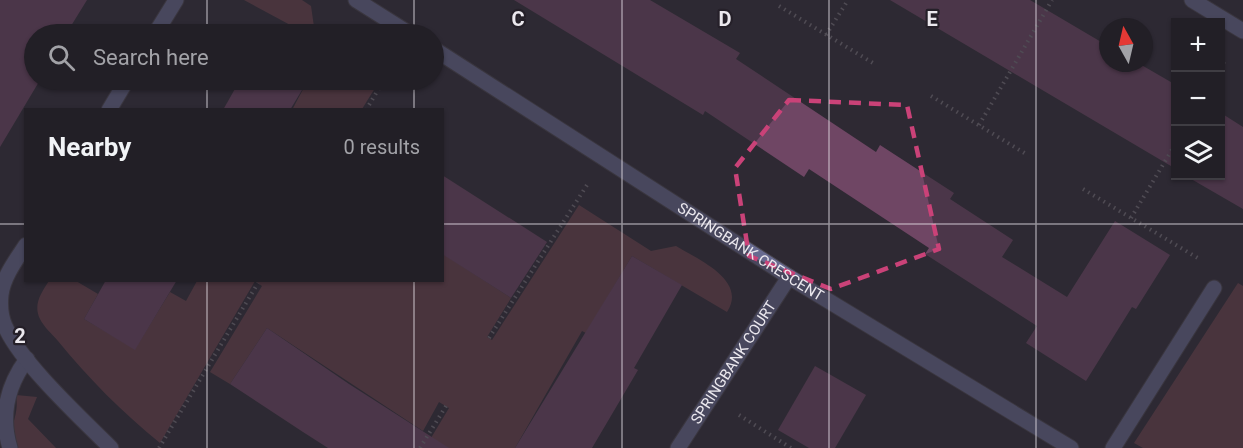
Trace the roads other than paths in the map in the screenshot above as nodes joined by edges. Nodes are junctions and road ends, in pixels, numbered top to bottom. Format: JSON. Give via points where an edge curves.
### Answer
{"nodes":[{"id":1,"x":176,"y":0,"type":"edge"},
{"id":2,"x":356,"y":0,"type":"edge"},
{"id":3,"x":1192,"y":0,"type":"edge"},
{"id":4,"x":161,"y":24,"type":"edge"},
{"id":5,"x":394,"y":24,"type":"edge"},
{"id":6,"x":1243,"y":31,"type":"edge"},
{"id":7,"x":444,"y":55,"type":"edge"},
{"id":8,"x":121,"y":90,"type":"edge"},
{"id":9,"x":110,"y":108,"type":"edge"},
{"id":10,"x":24,"y":248,"type":"edge"},
{"id":11,"x":789,"y":276,"type":"junction"},
{"id":12,"x":1214,"y":288,"type":"dead end"},
{"id":13,"x":27,"y":359,"type":"junction"},
{"id":14,"x":10,"y":448,"type":"edge"},
{"id":15,"x":111,"y":448,"type":"edge"},
{"id":16,"x":678,"y":448,"type":"edge"},
{"id":17,"x":1071,"y":448,"type":"edge"},
{"id":18,"x":1113,"y":448,"type":"edge"}],
"edges":[{"from":1,"to":4,"type":"street"},
{"from":2,"to":5,"type":"street"},
{"from":3,"to":6,"type":"street"},
{"from":7,"to":11,"type":"street","name":"SPRINGBANK CRESCENT"},
{"from":8,"to":9,"type":"street"},
{"from":10,"to":13,"type":"street","via":[[6,276],[1,310],[5,326]]},
{"from":11,"to":16,"type":"street","name":"SPRINGBANK COURT"},
{"from":11,"to":17,"type":"street","name":"SPRINGBANK CRESCENT"},
{"from":12,"to":18,"type":"street"},
{"from":13,"to":14,"type":"street","via":[[14,376],[6,402],[5,429]]},
{"from":13,"to":15,"type":"street"}]}
